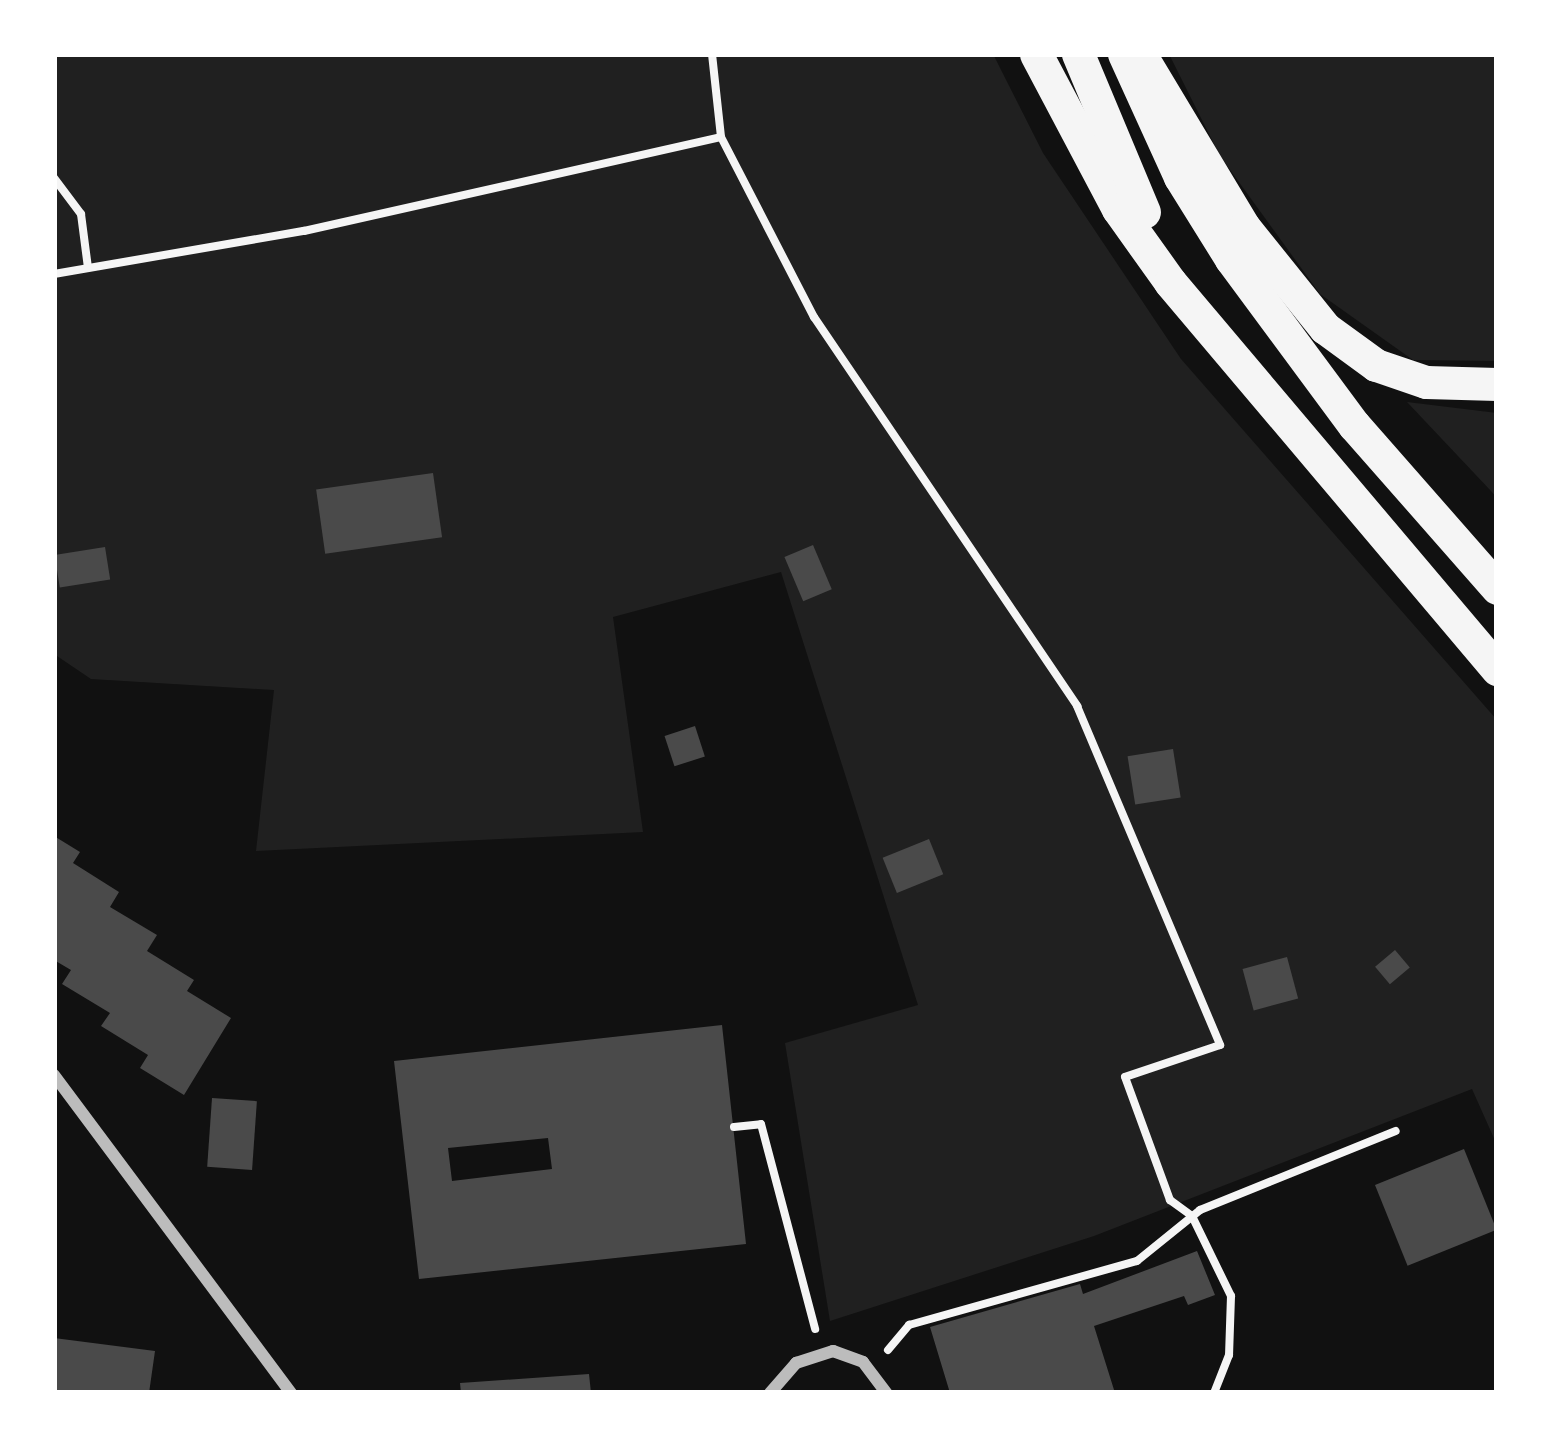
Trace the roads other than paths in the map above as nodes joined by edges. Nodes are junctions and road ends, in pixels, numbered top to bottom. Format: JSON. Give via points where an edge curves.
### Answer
{"nodes":[{"id":1,"x":1036,"y":54,"type":"edge"},
{"id":2,"x":1078,"y":54,"type":"edge"},
{"id":3,"x":1124,"y":54,"type":"edge"},
{"id":4,"x":1140,"y":54,"type":"edge"},
{"id":5,"x":1227,"y":354,"type":"junction"},
{"id":6,"x":1497,"y":384,"type":"edge"},
{"id":7,"x":1497,"y":588,"type":"edge"},
{"id":8,"x":1497,"y":669,"type":"edge"},
{"id":9,"x":54,"y":1076,"type":"edge"},
{"id":10,"x":291,"y":1393,"type":"edge"},
{"id":11,"x":770,"y":1393,"type":"edge"},
{"id":12,"x":886,"y":1393,"type":"edge"}],
"edges":[{"from":1,"to":5,"type":"highway","via":[[1118,209]]},
{"from":2,"to":5,"type":"highway","via":[[1129,183]]},
{"from":3,"to":7,"type":"highway","via":[[1170,157],[1231,259],[1354,425]]},
{"from":4,"to":6,"type":"highway","via":[[1244,227],[1325,328],[1376,365],[1426,382]]},
{"from":5,"to":8,"type":"highway"},
{"from":9,"to":10,"type":"street"},
{"from":11,"to":12,"type":"street","via":[[796,1363],[828,1351],[872,1369]]}]}
